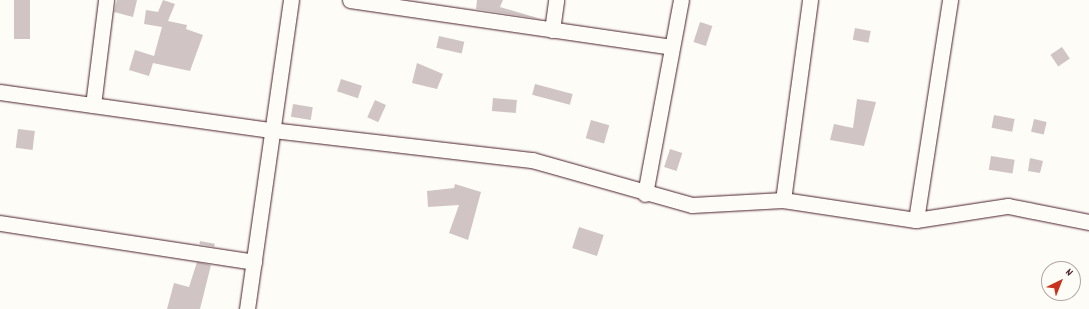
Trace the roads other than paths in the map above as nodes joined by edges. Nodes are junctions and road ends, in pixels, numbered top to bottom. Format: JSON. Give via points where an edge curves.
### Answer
{"nodes":[{"id":1,"x":106,"y":0,"type":"edge"},
{"id":2,"x":291,"y":0,"type":"edge"},
{"id":3,"x":350,"y":0,"type":"edge"},
{"id":4,"x":556,"y":0,"type":"edge"},
{"id":5,"x":681,"y":0,"type":"edge"},
{"id":6,"x":810,"y":0,"type":"edge"},
{"id":7,"x":950,"y":0,"type":"edge"},
{"id":8,"x":430,"y":6,"type":"edge"},
{"id":9,"x":552,"y":30,"type":"junction"},
{"id":10,"x":672,"y":47,"type":"junction"},
{"id":11,"x":0,"y":92,"type":"edge"},
{"id":12,"x":93,"y":105,"type":"junction"},
{"id":13,"x":272,"y":130,"type":"junction"},
{"id":14,"x":645,"y":194,"type":"junction"},
{"id":15,"x":783,"y":200,"type":"junction"},
{"id":16,"x":916,"y":220,"type":"junction"},
{"id":17,"x":1089,"y":222,"type":"edge"},
{"id":18,"x":0,"y":223,"type":"edge"},
{"id":19,"x":254,"y":262,"type":"junction"},
{"id":20,"x":247,"y":309,"type":"edge"}],
"edges":[{"from":1,"to":12,"type":"street"},
{"from":2,"to":13,"type":"street"},
{"from":3,"to":8,"type":"street"},
{"from":4,"to":9,"type":"street"},
{"from":5,"to":10,"type":"street"},
{"from":6,"to":15,"type":"street"},
{"from":7,"to":16,"type":"street"},
{"from":8,"to":9,"type":"street"},
{"from":9,"to":10,"type":"street"},
{"from":10,"to":14,"type":"street"},
{"from":11,"to":12,"type":"street"},
{"from":12,"to":13,"type":"street"},
{"from":13,"to":14,"type":"street","via":[[532,160]]},
{"from":13,"to":19,"type":"street"},
{"from":14,"to":15,"type":"street","via":[[692,205]]},
{"from":15,"to":16,"type":"street"},
{"from":16,"to":17,"type":"street","via":[[1008,206]]},
{"from":18,"to":19,"type":"street"},
{"from":19,"to":20,"type":"street"}]}
